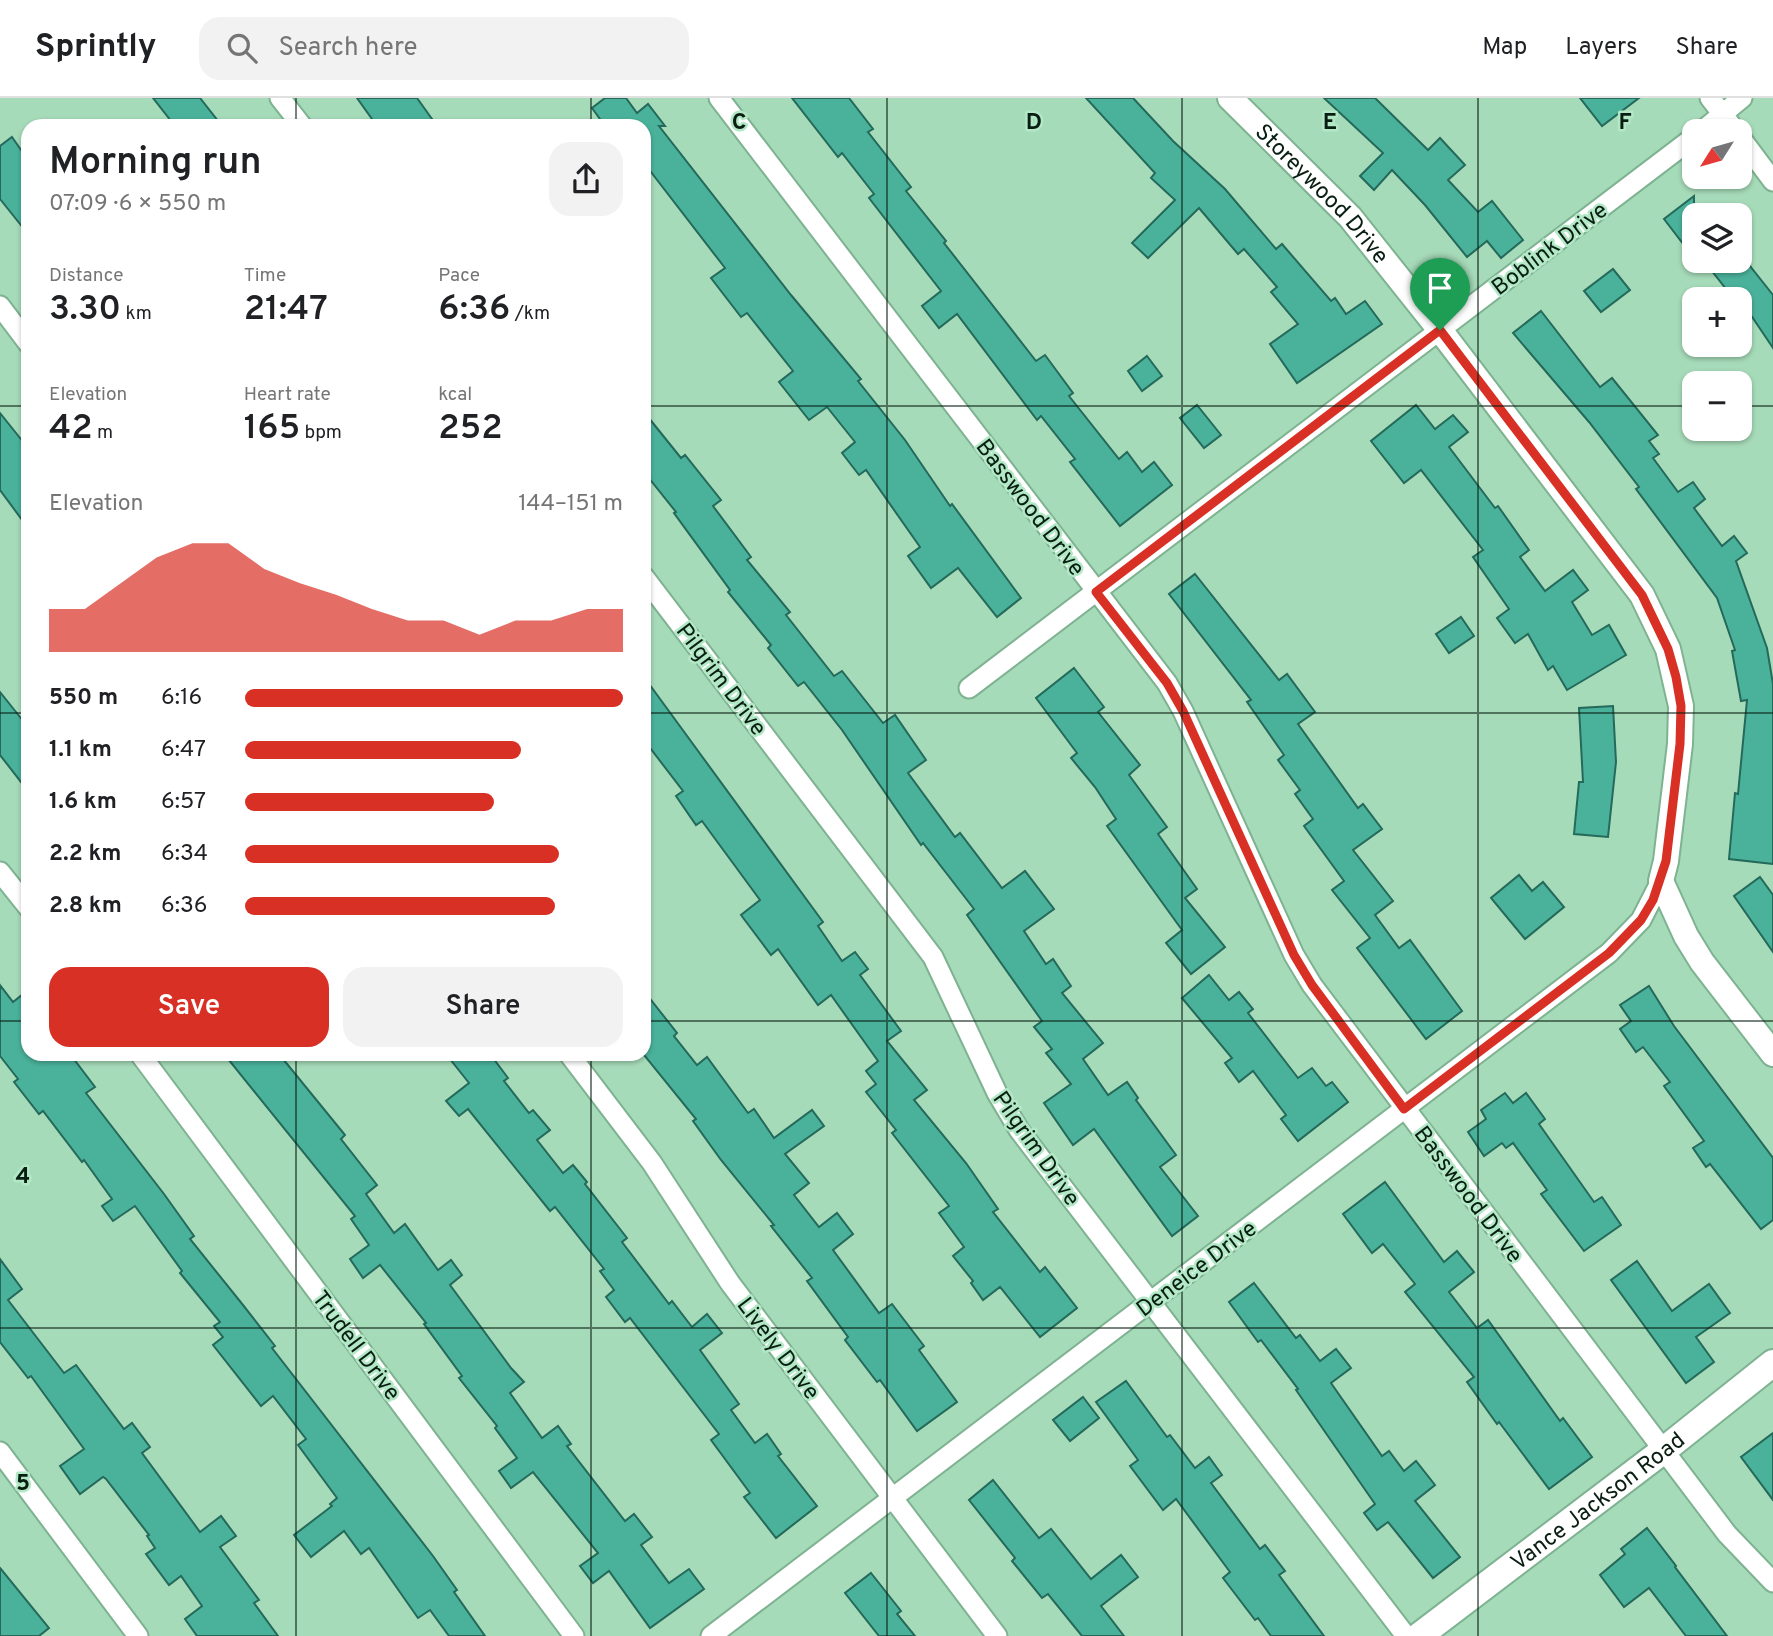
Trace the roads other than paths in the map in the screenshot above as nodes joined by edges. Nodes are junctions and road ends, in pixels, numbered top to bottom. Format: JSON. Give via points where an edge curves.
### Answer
{"nodes":[{"id":1,"x":280,"y":98,"type":"edge"},
{"id":2,"x":719,"y":98,"type":"edge"},
{"id":3,"x":1230,"y":98,"type":"edge"},
{"id":4,"x":1710,"y":98,"type":"edge"},
{"id":5,"x":1742,"y":98,"type":"edge"},
{"id":6,"x":1723,"y":115,"type":"junction"},
{"id":7,"x":296,"y":119,"type":"edge"},
{"id":8,"x":1718,"y":119,"type":"edge"},
{"id":9,"x":1726,"y":119,"type":"edge"},
{"id":10,"x":1682,"y":146,"type":"edge"},
{"id":11,"x":1752,"y":152,"type":"edge"},
{"id":12,"x":1773,"y":181,"type":"edge"},
{"id":13,"x":0,"y":306,"type":"edge"},
{"id":14,"x":1440,"y":330,"type":"junction"},
{"id":15,"x":21,"y":334,"type":"edge"},
{"id":16,"x":651,"y":586,"type":"edge"},
{"id":17,"x":1096,"y":592,"type":"junction"},
{"id":18,"x":969,"y":688,"type":"dead end"},
{"id":19,"x":0,"y":872,"type":"edge"},
{"id":20,"x":1661,"y":881,"type":"junction"},
{"id":21,"x":21,"y":898,"type":"edge"},
{"id":22,"x":1773,"y":1054,"type":"edge"},
{"id":23,"x":145,"y":1061,"type":"edge"},
{"id":24,"x":574,"y":1061,"type":"edge"},
{"id":25,"x":1404,"y":1109,"type":"junction"},
{"id":26,"x":1150,"y":1303,"type":"junction"},
{"id":27,"x":1773,"y":1363,"type":"edge"},
{"id":28,"x":1664,"y":1450,"type":"junction"},
{"id":29,"x":0,"y":1452,"type":"edge"},
{"id":30,"x":893,"y":1499,"type":"junction"},
{"id":31,"x":1773,"y":1582,"type":"edge"},
{"id":32,"x":138,"y":1636,"type":"edge"},
{"id":33,"x":573,"y":1636,"type":"edge"},
{"id":34,"x":711,"y":1636,"type":"edge"},
{"id":35,"x":997,"y":1636,"type":"edge"},
{"id":36,"x":1406,"y":1636,"type":"edge"},
{"id":37,"x":1419,"y":1636,"type":"edge"}],
"edges":[{"from":1,"to":7,"type":"street"},
{"from":2,"to":17,"type":"street","name":"Basswood Drive"},
{"from":3,"to":14,"type":"street","name":"Storeywood Drive","via":[[1350,217]]},
{"from":4,"to":6,"type":"street"},
{"from":5,"to":6,"type":"street"},
{"from":6,"to":8,"type":"street"},
{"from":6,"to":9,"type":"street"},
{"from":10,"to":14,"type":"street","name":"Boblink Drive"},
{"from":11,"to":12,"type":"street"},
{"from":13,"to":15,"type":"street"},
{"from":14,"to":17,"type":"street","name":"Boblink Drive"},
{"from":14,"to":20,"type":"street","name":"Storeywood Drive","via":[[1642,595],[1668,649],[1681,706],[1680,744]]},
{"from":16,"to":26,"type":"street","name":"Pilgrim Drive","via":[[933,957],[1007,1111]]},
{"from":17,"to":18,"type":"street","name":"Boblink Drive"},
{"from":17,"to":25,"type":"street","name":"Basswood Drive","via":[[1167,683],[1183,711],[1300,965]]},
{"from":19,"to":21,"type":"street"},
{"from":20,"to":22,"type":"street","via":[[1685,936]]},
{"from":20,"to":25,"type":"street","name":"Deneice Drive","via":[[1641,920],[1609,953]]},
{"from":23,"to":33,"type":"street","name":"Trudell Drive"},
{"from":24,"to":30,"type":"street","name":"Lively Drive","via":[[652,1163],[730,1283]]},
{"from":25,"to":26,"type":"street","name":"Deneice Drive"},
{"from":25,"to":28,"type":"street","name":"Basswood Drive"},
{"from":26,"to":30,"type":"street","name":"Deneice Drive"},
{"from":26,"to":36,"type":"street","name":"Pilgrim Drive"},
{"from":27,"to":28,"type":"main road","name":"Vance Jackson Road"},
{"from":28,"to":31,"type":"street","name":"Basswood Drive","via":[[1727,1534]]},
{"from":28,"to":37,"type":"main road","name":"Vance Jackson Road"},
{"from":29,"to":32,"type":"street"},
{"from":30,"to":34,"type":"street","name":"Deneice Drive"},
{"from":30,"to":35,"type":"street","name":"Lively Drive"}]}
